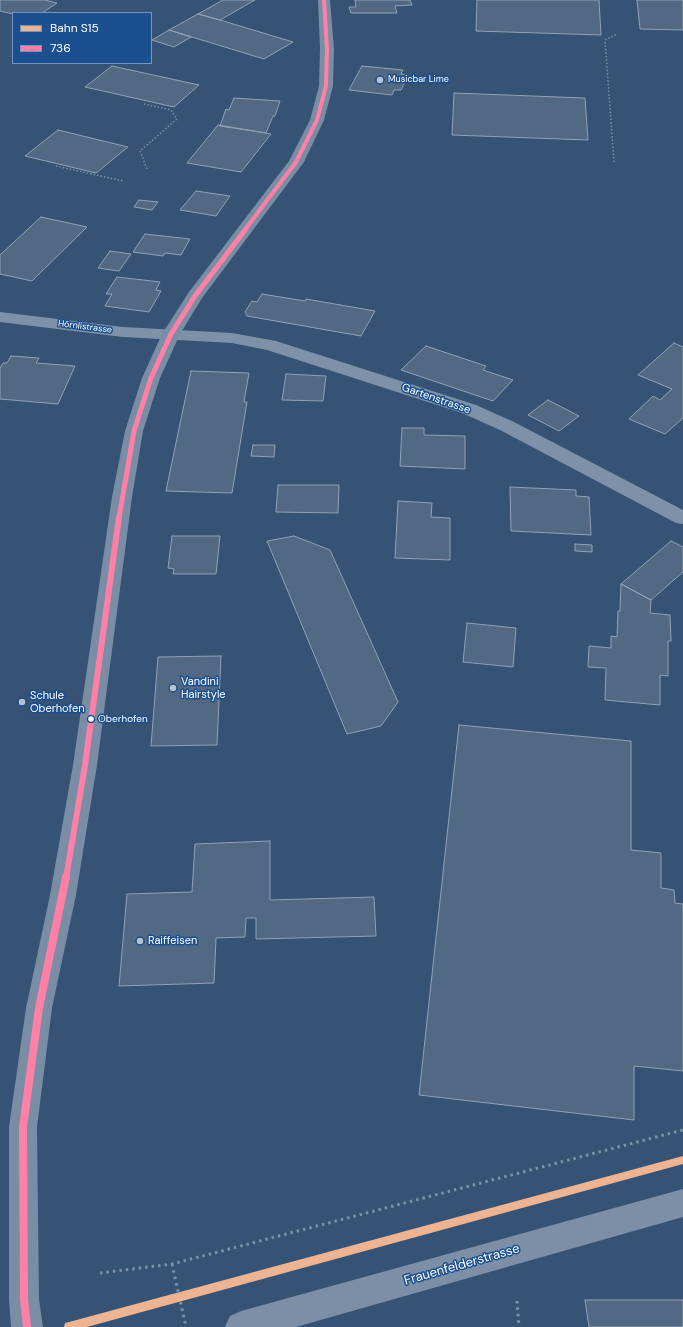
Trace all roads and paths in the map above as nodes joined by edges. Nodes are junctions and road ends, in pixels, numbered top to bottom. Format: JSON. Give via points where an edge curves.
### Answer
{"nodes":[{"id":1,"x":324,"y":0,"type":"edge"},
{"id":2,"x":617,"y":34,"type":"dead end"},
{"id":3,"x":144,"y":104,"type":"dead end"},
{"id":4,"x":614,"y":162,"type":"dead end"},
{"id":5,"x":56,"y":166,"type":"dead end"},
{"id":6,"x":147,"y":169,"type":"dead end"},
{"id":7,"x":123,"y":181,"type":"dead end"},
{"id":8,"x":0,"y":317,"type":"edge"},
{"id":9,"x":171,"y":334,"type":"junction"},
{"id":10,"x":683,"y":518,"type":"edge"},
{"id":11,"x":683,"y":1130,"type":"edge"},
{"id":12,"x":683,"y":1203,"type":"edge"},
{"id":13,"x":172,"y":1264,"type":"junction"},
{"id":14,"x":100,"y":1273,"type":"dead end"},
{"id":15,"x":518,"y":1301,"type":"dead end"},
{"id":16,"x":27,"y":1327,"type":"edge"},
{"id":17,"x":186,"y":1327,"type":"edge"},
{"id":18,"x":241,"y":1327,"type":"edge"},
{"id":19,"x":519,"y":1327,"type":"edge"}],
"edges":[{"from":1,"to":9,"type":"main road","via":[[326,86],[317,120],[296,162],[195,296]]},
{"from":2,"to":4,"type":"path","via":[[605,40]]},
{"from":3,"to":6,"type":"path","via":[[171,110],[177,119],[140,151]]},
{"from":5,"to":7,"type":"path"},
{"from":8,"to":9,"type":"street","name":"Hörnlistrasse","via":[[123,332]]},
{"from":9,"to":10,"type":"street","name":"Gartenstrasse","via":[[232,338],[270,345],[449,402],[508,426]]},
{"from":9,"to":16,"type":"main road","via":[[151,378],[134,431],[122,497],[85,764],[63,895],[39,1008],[23,1127],[24,1299]]},
{"from":11,"to":13,"type":"path"},
{"from":12,"to":18,"type":"main road","name":"Frauenfelderstrasse"},
{"from":13,"to":14,"type":"path"},
{"from":13,"to":17,"type":"path"},
{"from":15,"to":19,"type":"path"}]}
